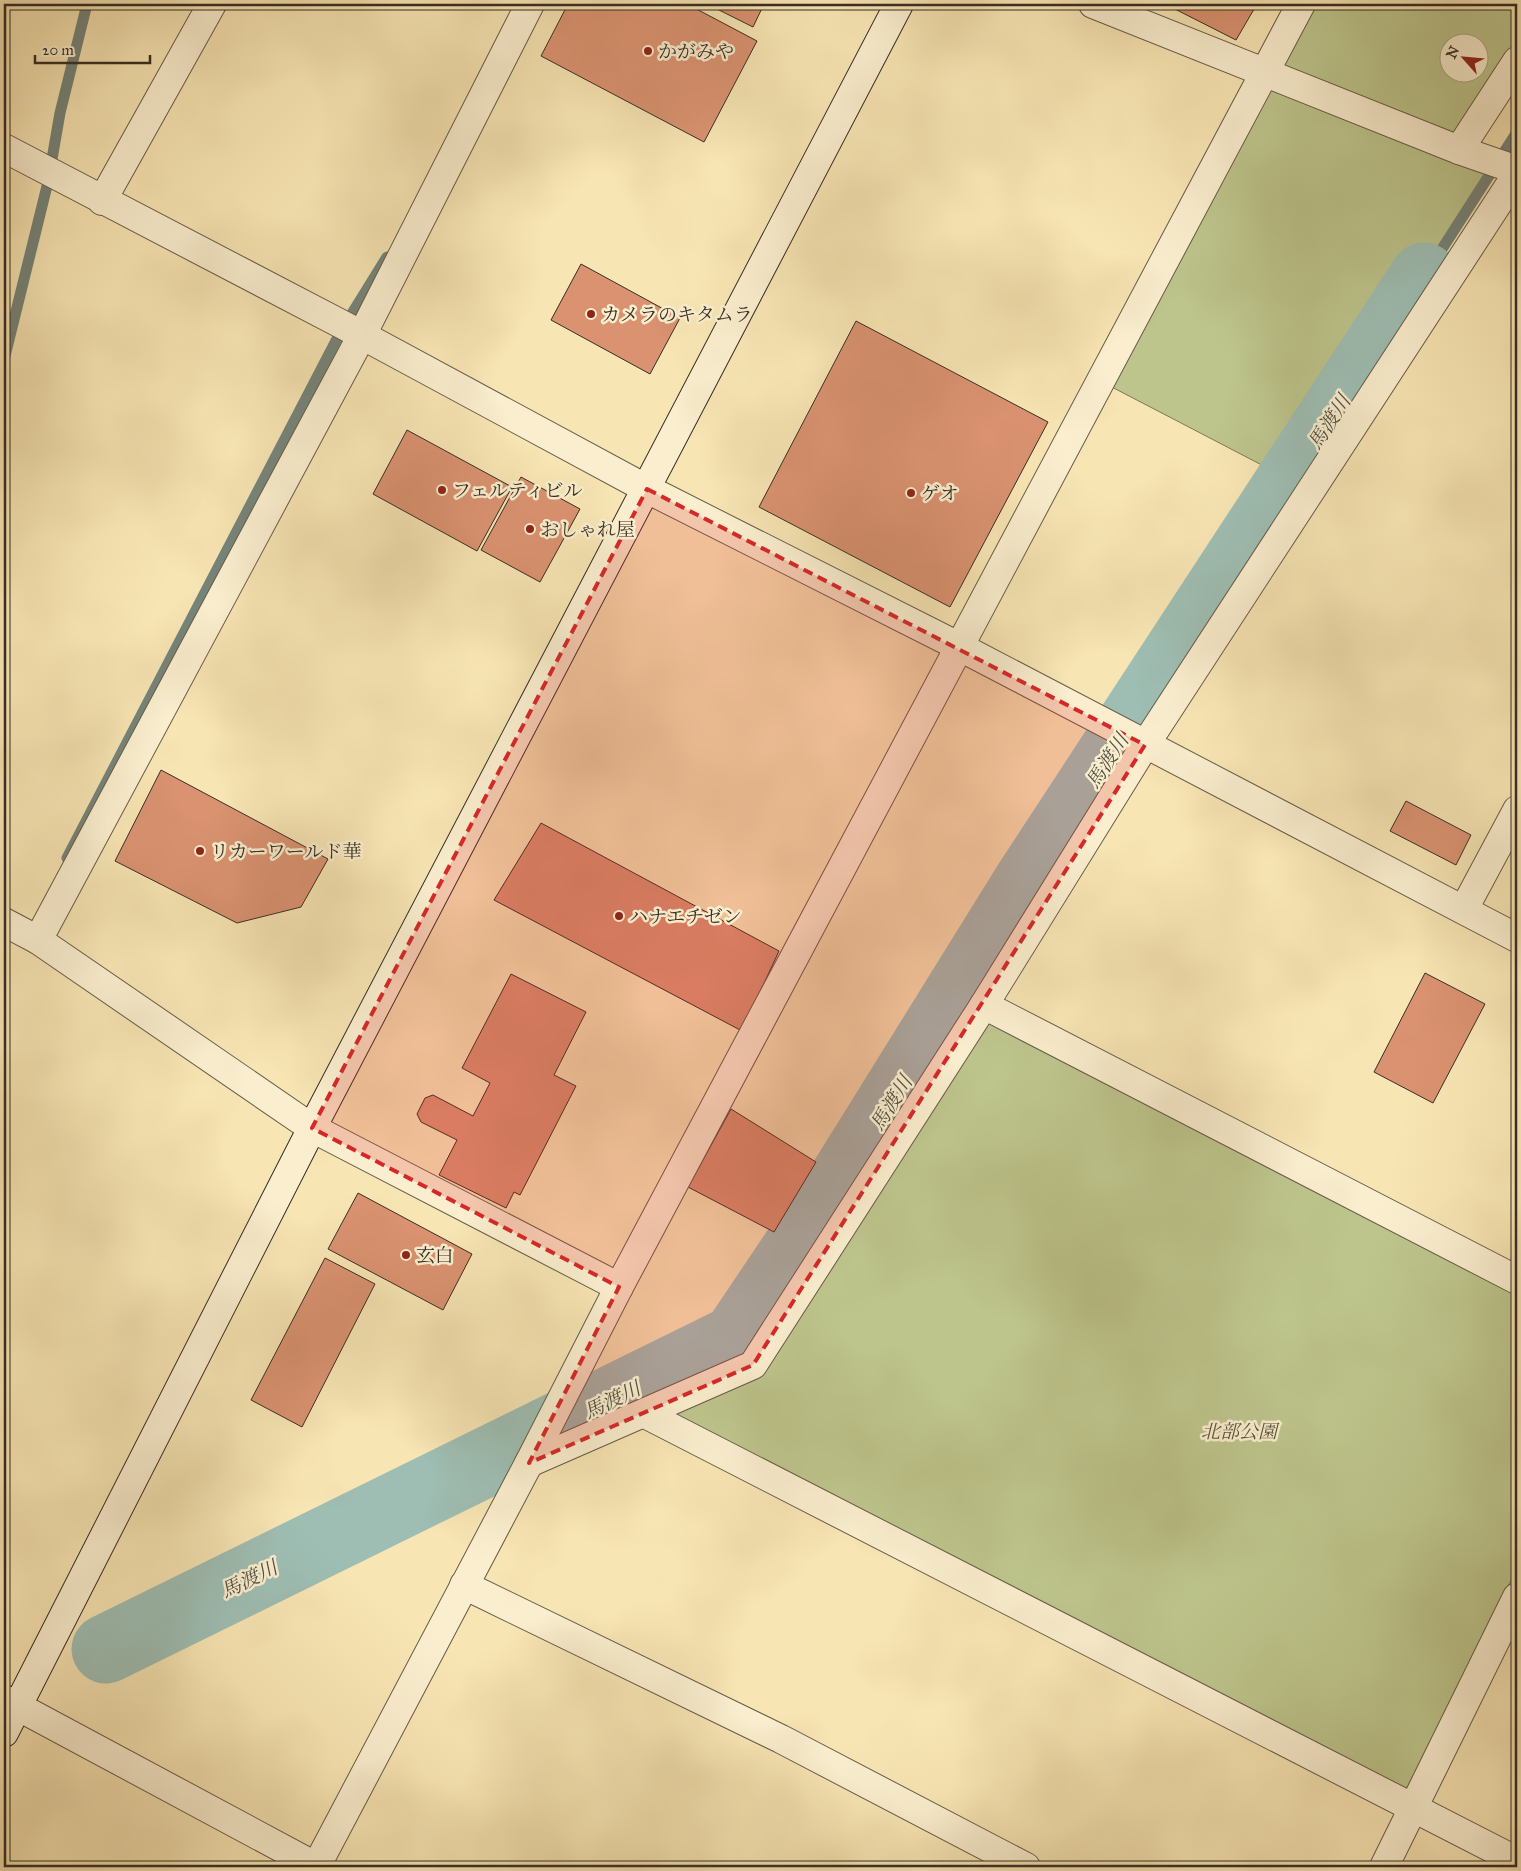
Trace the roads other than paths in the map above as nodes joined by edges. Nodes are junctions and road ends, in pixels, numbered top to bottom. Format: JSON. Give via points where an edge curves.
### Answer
{"nodes":[{"id":1,"x":212,"y":4,"type":"edge"},
{"id":2,"x":530,"y":4,"type":"edge"},
{"id":3,"x":899,"y":4,"type":"edge"},
{"id":4,"x":1093,"y":4,"type":"edge"},
{"id":5,"x":1301,"y":4,"type":"edge"},
{"id":6,"x":1517,"y":61,"type":"edge"},
{"id":7,"x":1264,"y":74,"type":"junction"},
{"id":8,"x":4,"y":148,"type":"edge"},
{"id":9,"x":1459,"y":150,"type":"junction"},
{"id":10,"x":1517,"y":170,"type":"edge"},
{"id":11,"x":1517,"y":174,"type":"edge"},
{"id":12,"x":102,"y":201,"type":"junction"},
{"id":13,"x":361,"y":337,"type":"junction"},
{"id":14,"x":648,"y":489,"type":"junction"},
{"id":15,"x":960,"y":648,"type":"junction"},
{"id":16,"x":1145,"y":745,"type":"junction"},
{"id":17,"x":1517,"y":810,"type":"edge"},
{"id":18,"x":1464,"y":910,"type":"junction"},
{"id":19,"x":4,"y":922,"type":"edge"},
{"id":20,"x":1517,"y":938,"type":"edge"},
{"id":21,"x":38,"y":940,"type":"junction"},
{"id":22,"x":984,"y":1005,"type":"junction"},
{"id":23,"x":312,"y":1128,"type":"junction"},
{"id":24,"x":1517,"y":1280,"type":"edge"},
{"id":25,"x":619,"y":1287,"type":"junction"},
{"id":26,"x":645,"y":1414,"type":"junction"},
{"id":27,"x":530,"y":1463,"type":"junction"},
{"id":28,"x":464,"y":1585,"type":"junction"},
{"id":29,"x":1517,"y":1597,"type":"edge"},
{"id":30,"x":11,"y":1702,"type":"edge"},
{"id":31,"x":4,"y":1733,"type":"edge"},
{"id":32,"x":1414,"y":1809,"type":"junction"},
{"id":33,"x":1517,"y":1861,"type":"edge"},
{"id":34,"x":317,"y":1867,"type":"edge"},
{"id":35,"x":1026,"y":1867,"type":"edge"},
{"id":36,"x":1384,"y":1867,"type":"edge"}],
"edges":[{"from":1,"to":12,"type":"street"},
{"from":2,"to":13,"type":"street"},
{"from":3,"to":14,"type":"street"},
{"from":4,"to":7,"type":"street"},
{"from":5,"to":7,"type":"street"},
{"from":6,"to":9,"type":"street"},
{"from":7,"to":9,"type":"street"},
{"from":7,"to":15,"type":"street"},
{"from":8,"to":12,"type":"street"},
{"from":9,"to":10,"type":"street"},
{"from":11,"to":16,"type":"street"},
{"from":12,"to":13,"type":"street"},
{"from":13,"to":14,"type":"street"},
{"from":13,"to":21,"type":"street"},
{"from":14,"to":15,"type":"street"},
{"from":14,"to":23,"type":"street"},
{"from":15,"to":16,"type":"street"},
{"from":15,"to":25,"type":"street"},
{"from":16,"to":18,"type":"street"},
{"from":16,"to":22,"type":"street"},
{"from":17,"to":18,"type":"street"},
{"from":18,"to":20,"type":"street"},
{"from":19,"to":21,"type":"street"},
{"from":21,"to":23,"type":"street"},
{"from":22,"to":24,"type":"street"},
{"from":22,"to":26,"type":"street","via":[[753,1365]]},
{"from":23,"to":25,"type":"street"},
{"from":23,"to":30,"type":"street"},
{"from":25,"to":27,"type":"street"},
{"from":26,"to":27,"type":"street"},
{"from":26,"to":32,"type":"street"},
{"from":27,"to":28,"type":"street"},
{"from":28,"to":34,"type":"street"},
{"from":28,"to":35,"type":"street","via":[[781,1739]]},
{"from":29,"to":32,"type":"street"},
{"from":30,"to":31,"type":"street"},
{"from":30,"to":34,"type":"street"},
{"from":32,"to":33,"type":"street"},
{"from":32,"to":36,"type":"street"}]}
